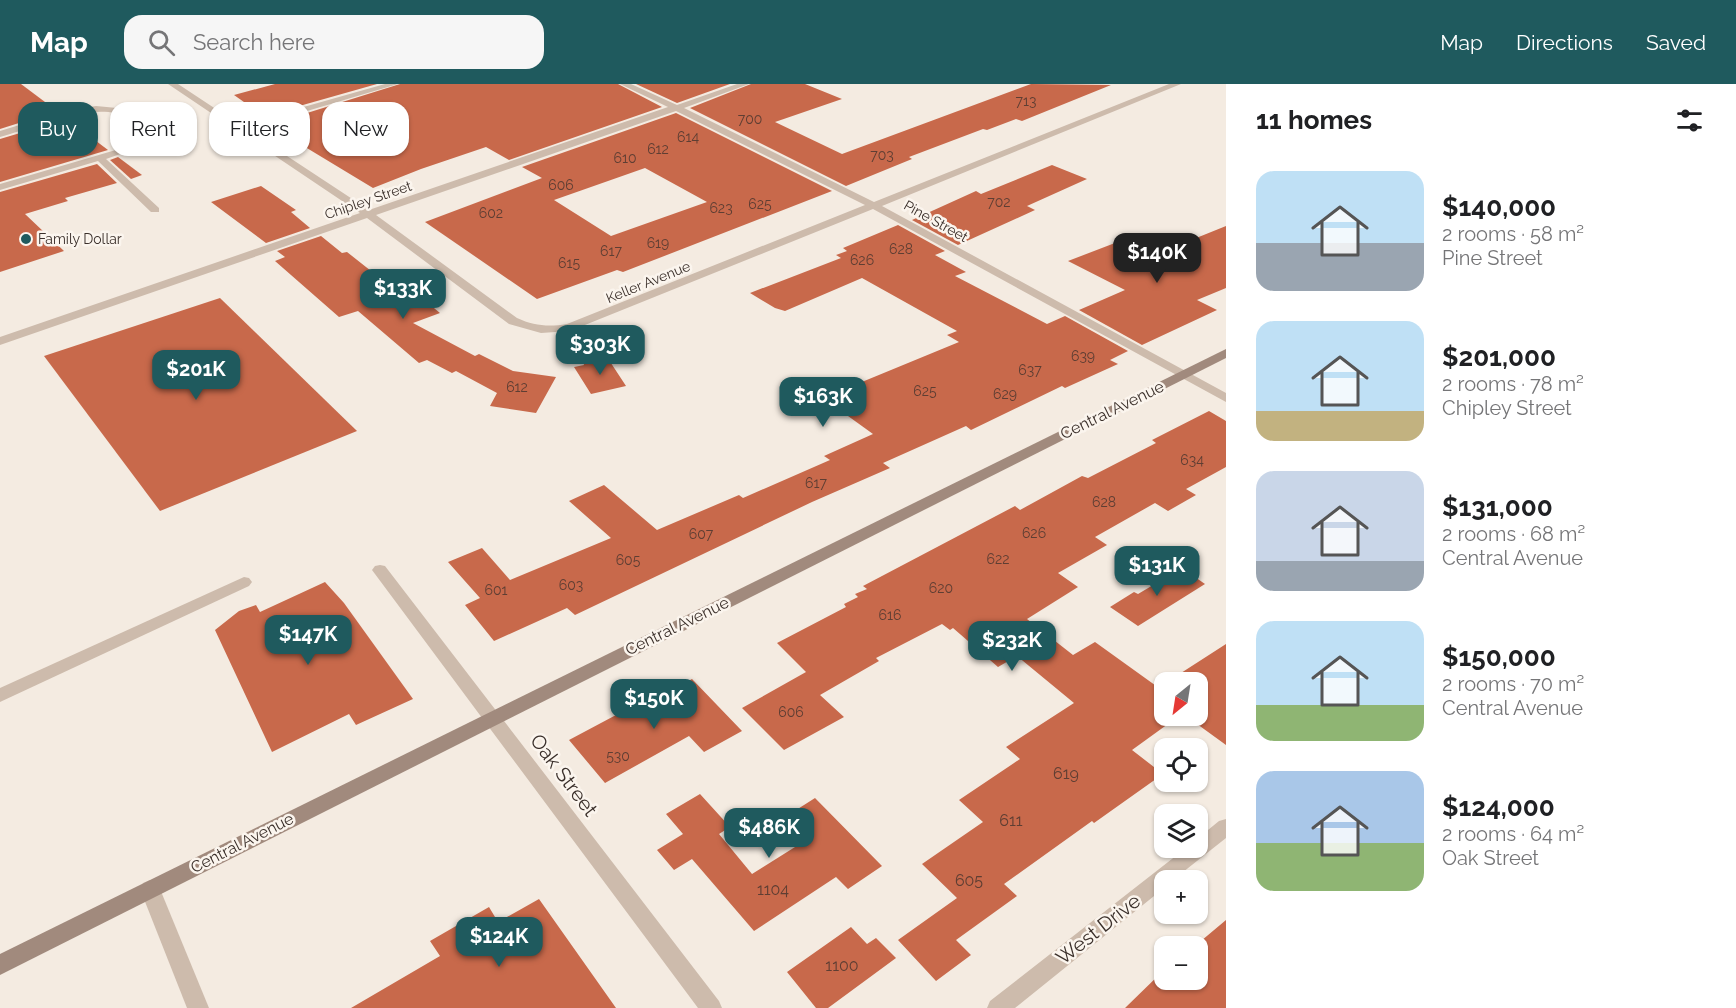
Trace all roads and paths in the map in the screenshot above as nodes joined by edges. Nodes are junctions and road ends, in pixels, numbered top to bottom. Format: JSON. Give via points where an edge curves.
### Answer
{"nodes":[{"id":1,"x":172,"y":84,"type":"edge"},
{"id":2,"x":394,"y":84,"type":"edge"},
{"id":3,"x":624,"y":84,"type":"edge"},
{"id":4,"x":745,"y":84,"type":"edge"},
{"id":5,"x":1177,"y":84,"type":"edge"},
{"id":6,"x":209,"y":108,"type":"edge"},
{"id":7,"x":310,"y":108,"type":"edge"},
{"id":8,"x":678,"y":108,"type":"junction"},
{"id":9,"x":0,"y":134,"type":"edge"},
{"id":10,"x":282,"y":156,"type":"edge"},
{"id":11,"x":100,"y":158,"type":"junction"},
{"id":12,"x":0,"y":187,"type":"edge"},
{"id":13,"x":877,"y":206,"type":"junction"},
{"id":14,"x":155,"y":210,"type":"dead end"},
{"id":15,"x":368,"y":214,"type":"junction"},
{"id":16,"x":0,"y":341,"type":"edge"},
{"id":17,"x":1226,"y":353,"type":"edge"},
{"id":18,"x":1183,"y":375,"type":"junction"},
{"id":19,"x":1226,"y":398,"type":"edge"},
{"id":20,"x":380,"y":570,"type":"dead end"},
{"id":21,"x":244,"y":582,"type":"dead end"},
{"id":22,"x":0,"y":695,"type":"edge"},
{"id":23,"x":492,"y":718,"type":"junction"},
{"id":24,"x":1226,"y":827,"type":"edge"},
{"id":25,"x":150,"y":889,"type":"junction"},
{"id":26,"x":0,"y":965,"type":"edge"},
{"id":27,"x":198,"y":1008,"type":"edge"},
{"id":28,"x":711,"y":1008,"type":"edge"},
{"id":29,"x":998,"y":1008,"type":"edge"}],
"edges":[{"from":1,"to":6,"type":"street","name":"Keller Avenue"},
{"from":2,"to":7,"type":"street"},
{"from":3,"to":8,"type":"street","name":"Pine Street"},
{"from":4,"to":8,"type":"street","name":"Chipley Street"},
{"from":5,"to":13,"type":"street","name":"Keller Avenue"},
{"from":8,"to":13,"type":"street","name":"Pine Street"},
{"from":8,"to":15,"type":"street","name":"Chipley Street"},
{"from":9,"to":11,"type":"street","via":[[96,109],[124,113],[143,123],[148,135],[140,144]]},
{"from":10,"to":15,"type":"street","name":"Keller Avenue"},
{"from":11,"to":12,"type":"street"},
{"from":11,"to":14,"type":"street"},
{"from":13,"to":15,"type":"street","name":"Keller Avenue","via":[[570,327],[549,330],[531,329],[513,321]]},
{"from":13,"to":18,"type":"street","name":"Pine Street"},
{"from":15,"to":16,"type":"street","name":"Chipley Street"},
{"from":17,"to":18,"type":"street","name":"Central Avenue"},
{"from":18,"to":19,"type":"street","name":"Pine Street"},
{"from":18,"to":23,"type":"street","name":"Central Avenue"},
{"from":20,"to":23,"type":"street","name":"Oak Street"},
{"from":21,"to":22,"type":"street"},
{"from":23,"to":25,"type":"street","name":"Central Avenue"},
{"from":23,"to":28,"type":"street","name":"Oak Street"},
{"from":24,"to":29,"type":"street","name":"West Drive"},
{"from":25,"to":26,"type":"street","name":"Central Avenue"},
{"from":25,"to":27,"type":"street"}]}
